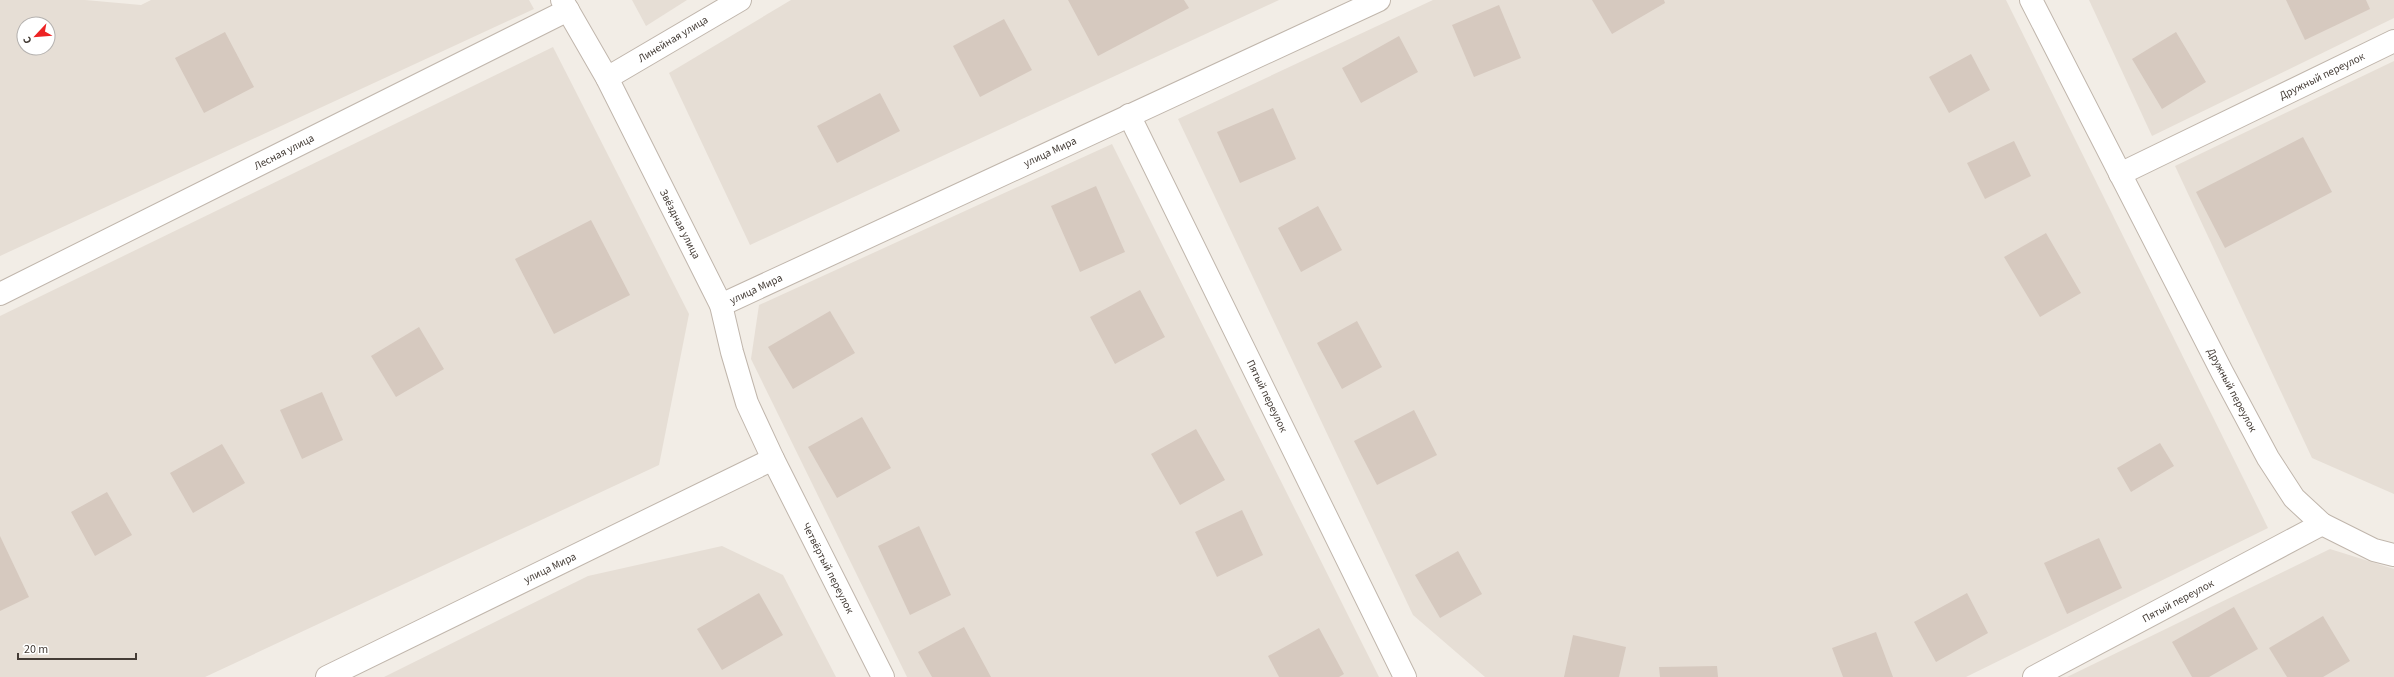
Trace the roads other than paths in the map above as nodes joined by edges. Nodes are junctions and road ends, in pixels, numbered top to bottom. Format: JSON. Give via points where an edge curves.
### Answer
{"nodes":[{"id":1,"x":740,"y":0,"type":"edge"},
{"id":2,"x":1379,"y":0,"type":"edge"},
{"id":3,"x":2030,"y":0,"type":"edge"},
{"id":4,"x":565,"y":5,"type":"edge"},
{"id":5,"x":2394,"y":41,"type":"edge"},
{"id":6,"x":607,"y":78,"type":"junction"},
{"id":7,"x":1129,"y":115,"type":"junction"},
{"id":8,"x":2120,"y":174,"type":"junction"},
{"id":9,"x":0,"y":294,"type":"edge"},
{"id":10,"x":721,"y":305,"type":"junction"},
{"id":11,"x":773,"y":459,"type":"junction"},
{"id":12,"x":2322,"y":524,"type":"junction"},
{"id":13,"x":2394,"y":555,"type":"edge"},
{"id":14,"x":327,"y":677,"type":"edge"},
{"id":15,"x":883,"y":677,"type":"edge"},
{"id":16,"x":1406,"y":677,"type":"edge"},
{"id":17,"x":2034,"y":677,"type":"edge"}],
"edges":[{"from":1,"to":6,"type":"street","name":"Линейная улица"},
{"from":2,"to":7,"type":"street","name":"улица Мира"},
{"from":3,"to":8,"type":"street","name":"Дружный переулок"},
{"from":4,"to":6,"type":"street","name":"Звёздная улица"},
{"from":4,"to":9,"type":"street","name":"Лесная улица"},
{"from":5,"to":8,"type":"street","name":"Дружный переулок"},
{"from":6,"to":10,"type":"street","name":"Звёздная улица"},
{"from":7,"to":10,"type":"street","name":"улица Мира"},
{"from":7,"to":16,"type":"street","name":"Пятый переулок"},
{"from":8,"to":12,"type":"street","name":"Дружный переулок","via":[[2268,458],[2294,498]]},
{"from":10,"to":11,"type":"street","name":"Звёздная улица","via":[[747,404]]},
{"from":11,"to":14,"type":"street","name":"улица Мира"},
{"from":11,"to":15,"type":"street","name":"Четвёртый переулок"},
{"from":12,"to":13,"type":"street","name":"Дружный переулок","via":[[2374,550]]},
{"from":12,"to":17,"type":"street","name":"Пятый переулок"}]}
